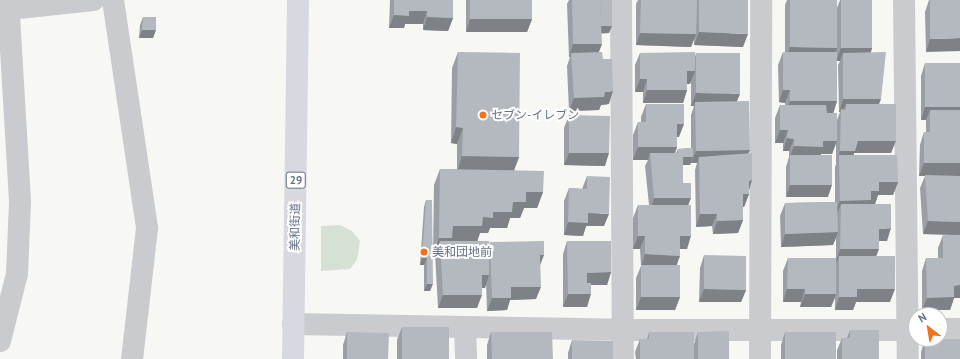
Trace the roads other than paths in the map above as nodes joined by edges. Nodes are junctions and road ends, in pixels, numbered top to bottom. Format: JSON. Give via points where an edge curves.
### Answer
{"nodes":[{"id":1,"x":93,"y":0,"type":"edge"},
{"id":2,"x":113,"y":0,"type":"edge"},
{"id":3,"x":298,"y":0,"type":"edge"},
{"id":4,"x":621,"y":0,"type":"edge"},
{"id":5,"x":761,"y":0,"type":"edge"},
{"id":6,"x":904,"y":0,"type":"edge"},
{"id":7,"x":5,"y":6,"type":"edge"},
{"id":8,"x":911,"y":307,"type":"edge"},
{"id":9,"x":293,"y":324,"type":"junction"},
{"id":10,"x":465,"y":327,"type":"junction"},
{"id":11,"x":948,"y":329,"type":"edge"},
{"id":12,"x":960,"y":329,"type":"edge"},
{"id":13,"x":623,"y":330,"type":"junction"},
{"id":14,"x":760,"y":330,"type":"junction"},
{"id":15,"x":908,"y":330,"type":"edge"},
{"id":16,"x":0,"y":341,"type":"edge"},
{"id":17,"x":910,"y":347,"type":"edge"},
{"id":18,"x":132,"y":359,"type":"edge"},
{"id":19,"x":292,"y":359,"type":"edge"},
{"id":20,"x":466,"y":359,"type":"edge"},
{"id":21,"x":623,"y":359,"type":"edge"},
{"id":22,"x":760,"y":359,"type":"edge"},
{"id":23,"x":908,"y":359,"type":"edge"}],
"edges":[{"from":1,"to":7,"type":"street"},
{"from":2,"to":18,"type":"street","via":[[147,228]]},
{"from":3,"to":9,"type":"main road","name":"美和街道","number":"29"},
{"from":4,"to":13,"type":"street"},
{"from":5,"to":14,"type":"street"},
{"from":6,"to":8,"type":"street"},
{"from":7,"to":16,"type":"street","via":[[20,201],[17,274]]},
{"from":9,"to":10,"type":"street"},
{"from":9,"to":19,"type":"main road","name":"美和街道","number":"29"},
{"from":10,"to":13,"type":"street"},
{"from":10,"to":20,"type":"street"},
{"from":11,"to":12,"type":"street"},
{"from":13,"to":14,"type":"street"},
{"from":13,"to":21,"type":"street"},
{"from":14,"to":15,"type":"street"},
{"from":14,"to":22,"type":"street"},
{"from":17,"to":23,"type":"street"}]}
